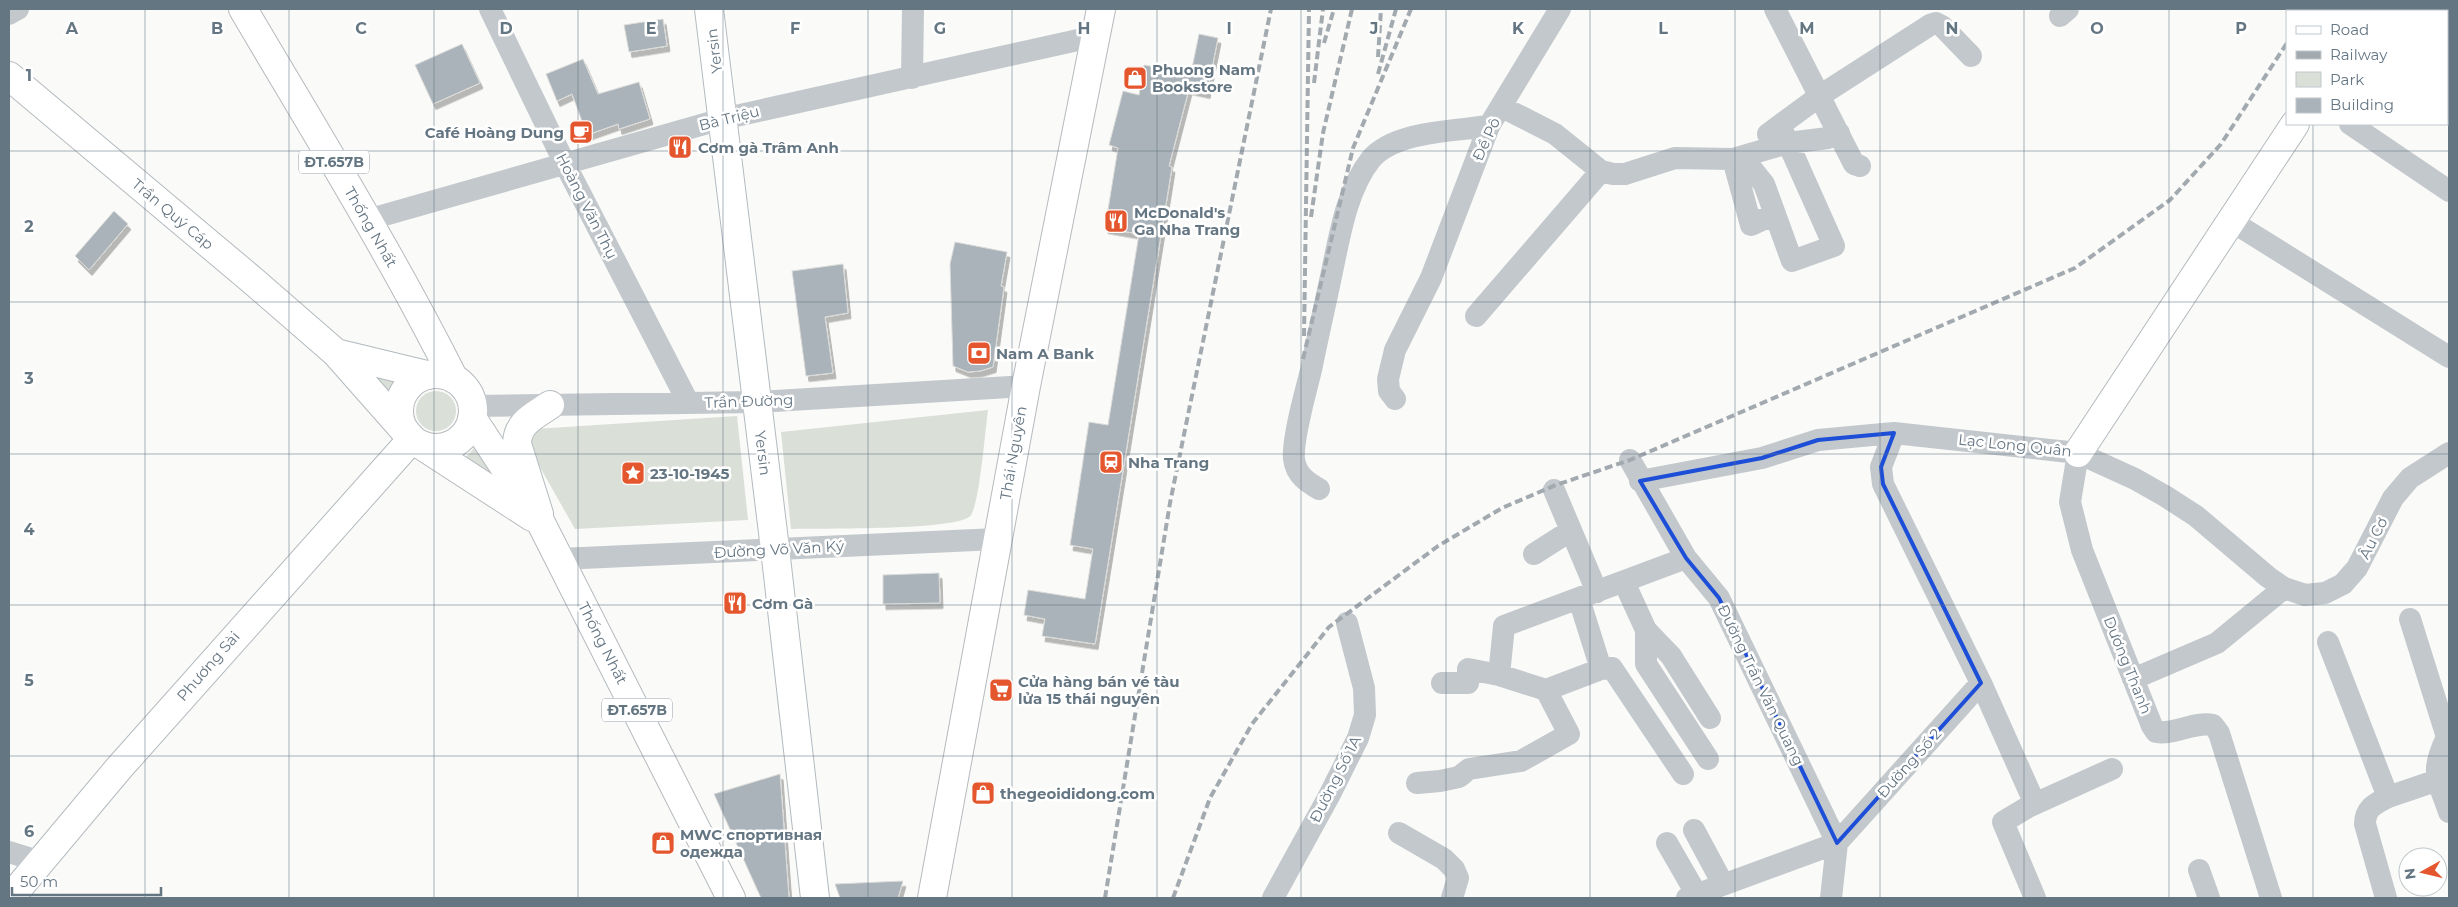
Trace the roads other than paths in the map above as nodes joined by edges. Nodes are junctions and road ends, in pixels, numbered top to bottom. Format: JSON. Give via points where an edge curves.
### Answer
{"nodes":[{"id":1,"x":18,"y":9,"type":"edge"},
{"id":2,"x":243,"y":9,"type":"edge"},
{"id":3,"x":490,"y":9,"type":"edge"},
{"id":4,"x":709,"y":9,"type":"edge"},
{"id":5,"x":913,"y":9,"type":"edge"},
{"id":6,"x":1101,"y":9,"type":"edge"},
{"id":7,"x":1560,"y":9,"type":"edge"},
{"id":8,"x":1775,"y":9,"type":"edge"},
{"id":9,"x":9,"y":14,"type":"edge"},
{"id":10,"x":1096,"y":36,"type":"junction"},
{"id":11,"x":1971,"y":56,"type":"dead end"},
{"id":12,"x":9,"y":76,"type":"edge"},
{"id":13,"x":912,"y":78,"type":"junction"},
{"id":14,"x":1821,"y":94,"type":"junction"},
{"id":15,"x":1502,"y":107,"type":"junction"},
{"id":16,"x":722,"y":119,"type":"junction"},
{"id":17,"x":2294,"y":125,"type":"edge"},
{"id":18,"x":2351,"y":125,"type":"edge"},
{"id":19,"x":1489,"y":126,"type":"junction"},
{"id":20,"x":1839,"y":133,"type":"junction"},
{"id":21,"x":1784,"y":134,"type":"junction"},
{"id":22,"x":1733,"y":159,"type":"junction"},
{"id":23,"x":565,"y":164,"type":"junction"},
{"id":24,"x":1860,"y":166,"type":"dead end"},
{"id":25,"x":1601,"y":171,"type":"junction"},
{"id":26,"x":2449,"y":191,"type":"edge"},
{"id":27,"x":367,"y":220,"type":"junction"},
{"id":28,"x":2231,"y":221,"type":"junction"},
{"id":29,"x":1476,"y":316,"type":"dead end"},
{"id":30,"x":423,"y":317,"type":"junction"},
{"id":31,"x":336,"y":353,"type":"junction"},
{"id":32,"x":2449,"y":357,"type":"edge"},
{"id":33,"x":427,"y":375,"type":"junction"},
{"id":34,"x":454,"y":379,"type":"junction"},
{"id":35,"x":1026,"y":386,"type":"junction"},
{"id":36,"x":1395,"y":399,"type":"dead end"},
{"id":37,"x":688,"y":402,"type":"junction"},
{"id":38,"x":757,"y":402,"type":"junction"},
{"id":39,"x":550,"y":405,"type":"junction"},
{"id":40,"x":472,"y":412,"type":"junction"},
{"id":41,"x":1894,"y":433,"type":"junction"},
{"id":42,"x":416,"y":442,"type":"junction"},
{"id":43,"x":2078,"y":453,"type":"junction"},
{"id":44,"x":2449,"y":453,"type":"edge"},
{"id":45,"x":1630,"y":460,"type":"dead end"},
{"id":46,"x":1640,"y":481,"type":"junction"},
{"id":47,"x":1319,"y":489,"type":"dead end"},
{"id":48,"x":1554,"y":490,"type":"dead end"},
{"id":49,"x":542,"y":523,"type":"junction"},
{"id":50,"x":1570,"y":531,"type":"junction"},
{"id":51,"x":997,"y":539,"type":"junction"},
{"id":52,"x":776,"y":549,"type":"junction"},
{"id":53,"x":1534,"y":554,"type":"dead end"},
{"id":54,"x":1686,"y":558,"type":"junction"},
{"id":55,"x":560,"y":559,"type":"junction"},
{"id":56,"x":1624,"y":582,"type":"junction"},
{"id":57,"x":2284,"y":588,"type":"junction"},
{"id":58,"x":1588,"y":596,"type":"junction"},
{"id":59,"x":2410,"y":619,"type":"dead end"},
{"id":60,"x":1347,"y":623,"type":"dead end"},
{"id":61,"x":1646,"y":630,"type":"junction"},
{"id":62,"x":2328,"y":642,"type":"dead end"},
{"id":63,"x":1601,"y":669,"type":"junction"},
{"id":64,"x":1499,"y":675,"type":"junction"},
{"id":65,"x":2133,"y":679,"type":"junction"},
{"id":66,"x":1442,"y":683,"type":"dead end"},
{"id":67,"x":1981,"y":683,"type":"junction"},
{"id":68,"x":1546,"y":690,"type":"junction"},
{"id":69,"x":1710,"y":718,"type":"dead end"},
{"id":70,"x":1708,"y":759,"type":"dead end"},
{"id":71,"x":2112,"y":769,"type":"dead end"},
{"id":72,"x":1683,"y":774,"type":"dead end"},
{"id":73,"x":2438,"y":780,"type":"junction"},
{"id":74,"x":1416,"y":782,"type":"dead end"},
{"id":75,"x":2388,"y":797,"type":"junction"},
{"id":76,"x":2036,"y":804,"type":"junction"},
{"id":77,"x":2449,"y":812,"type":"edge"},
{"id":78,"x":1694,"y":830,"type":"dead end"},
{"id":79,"x":1399,"y":833,"type":"dead end"},
{"id":80,"x":1667,"y":843,"type":"dead end"},
{"id":81,"x":1837,"y":843,"type":"junction"},
{"id":82,"x":9,"y":852,"type":"edge"},
{"id":83,"x":41,"y":862,"type":"junction"},
{"id":84,"x":2199,"y":870,"type":"dead end"},
{"id":85,"x":1722,"y":884,"type":"junction"},
{"id":86,"x":1692,"y":896,"type":"edge"},
{"id":87,"x":2266,"y":897,"type":"edge"},
{"id":88,"x":10,"y":898,"type":"edge"},
{"id":89,"x":731,"y":898,"type":"edge"},
{"id":90,"x":815,"y":898,"type":"edge"},
{"id":91,"x":932,"y":898,"type":"edge"},
{"id":92,"x":1273,"y":898,"type":"edge"},
{"id":93,"x":1452,"y":898,"type":"edge"},
{"id":94,"x":1831,"y":898,"type":"edge"},
{"id":95,"x":2036,"y":898,"type":"edge"},
{"id":96,"x":2209,"y":898,"type":"edge"},
{"id":97,"x":2386,"y":898,"type":"edge"}],
"edges":[{"from":1,"to":9,"type":"street"},
{"from":2,"to":27,"type":"street","name":"Thống Nhất","number":"ĐT.657B"},
{"from":3,"to":23,"type":"street","name":"Hoàng Văn Thụ"},
{"from":4,"to":16,"type":"street","name":"Yersin"},
{"from":5,"to":13,"type":"street"},
{"from":6,"to":10,"type":"street","name":"Thái Nguyên"},
{"from":7,"to":15,"type":"street","name":"Đề Pô"},
{"from":8,"to":14,"type":"street"},
{"from":10,"to":13,"type":"street","name":"Bà Triệu"},
{"from":10,"to":35,"type":"street","name":"Thái Nguyên"},
{"from":11,"to":14,"type":"street","via":[[1942,26],[1930,25]]},
{"from":12,"to":31,"type":"street","name":"Trần Quý Cáp"},
{"from":13,"to":16,"type":"street","name":"Bà Triệu"},
{"from":14,"to":20,"type":"street"},
{"from":14,"to":21,"type":"street"},
{"from":15,"to":19,"type":"street","name":"Đề Pô"},
{"from":15,"to":25,"type":"street","via":[[1555,134]]},
{"from":16,"to":23,"type":"street","name":"Bà Triệu"},
{"from":16,"to":38,"type":"street","name":"Yersin"},
{"from":17,"to":28,"type":"street","name":"Lạc Long Quân"},
{"from":18,"to":26,"type":"street"},
{"from":19,"to":36,"type":"street","name":"Đề Pô","via":[[1431,278],[1391,362],[1389,391]]},
{"from":19,"to":47,"type":"street","via":[[1406,138],[1386,146],[1372,159],[1359,180],[1339,237],[1294,457],[1296,470]]},
{"from":20,"to":21,"type":"street","via":[[1828,138]]},
{"from":20,"to":24,"type":"street","via":[[1854,164]]},
{"from":21,"to":22,"type":"street"},
{"from":21,"to":22,"type":"street","via":[[1834,246],[1792,261],[1764,184],[1752,169]]},
{"from":22,"to":25,"type":"street","via":[[1674,158],[1625,174]]},
{"from":23,"to":27,"type":"street","name":"Bà Triệu"},
{"from":23,"to":37,"type":"street","name":"Hoàng Văn Thụ"},
{"from":25,"to":29,"type":"street"},
{"from":27,"to":30,"type":"street","name":"Thống Nhất","number":"ĐT.657B"},
{"from":28,"to":32,"type":"street"},
{"from":28,"to":43,"type":"street","name":"Lạc Long Quân"},
{"from":30,"to":33,"type":"street","name":"Thống Nhất","number":"ĐT.657B"},
{"from":30,"to":34,"type":"street","name":"Thống Nhất","number":"ĐT.657B"},
{"from":31,"to":33,"type":"street","name":"Trần Quý Cáp"},
{"from":31,"to":42,"type":"street","name":"Trần Quý Cáp"},
{"from":33,"to":34,"type":"street","via":[[445,375]]},
{"from":33,"to":42,"type":"street","via":[[409,386],[400,405],[402,424]]},
{"from":34,"to":40,"type":"street","name":"Thống Nhất","number":"ĐT.657B","via":[[463,386]]},
{"from":35,"to":38,"type":"street","name":"Trần Đường"},
{"from":35,"to":51,"type":"street","name":"Thái Nguyên"},
{"from":37,"to":38,"type":"street","name":"Trần Đường"},
{"from":37,"to":39,"type":"street","name":"Trần Đường"},
{"from":38,"to":52,"type":"street","name":"Yersin"},
{"from":39,"to":40,"type":"street","name":"Trần Đường"},
{"from":39,"to":49,"type":"street","via":[[521,426],[517,434],[517,444]]},
{"from":40,"to":42,"type":"street","via":[[468,429],[452,444],[441,448]]},
{"from":40,"to":49,"type":"street","name":"Thống Nhất","number":"ĐT.657B"},
{"from":41,"to":43,"type":"street","name":"Lạc Long Quân"},
{"from":41,"to":46,"type":"street","name":"Lạc Long Quân","via":[[1818,440],[1762,458]]},
{"from":41,"to":67,"type":"street","via":[[1881,467],[1883,484]]},
{"from":42,"to":49,"type":"street"},
{"from":42,"to":83,"type":"street","name":"Phương Sài","via":[[118,768]]},
{"from":43,"to":57,"type":"street","via":[[2136,479],[2196,516]]},
{"from":43,"to":65,"type":"street","name":"Dương Thanh","via":[[2070,502],[2082,550]]},
{"from":44,"to":57,"type":"street","name":"Âu Cơ","via":[[2410,478],[2393,498],[2357,568],[2343,584],[2325,593],[2305,595]]},
{"from":45,"to":46,"type":"street","name":"Đường Trần Văn Quang"},
{"from":46,"to":54,"type":"street","name":"Đường Trần Văn Quang"},
{"from":48,"to":50,"type":"street"},
{"from":49,"to":55,"type":"street","name":"Thống Nhất","number":"ĐT.657B"},
{"from":50,"to":53,"type":"street"},
{"from":50,"to":58,"type":"street"},
{"from":51,"to":52,"type":"street","name":"Đường Võ Văn Ký"},
{"from":51,"to":91,"type":"street","name":"Thái Nguyên"},
{"from":52,"to":55,"type":"street","name":"Đường Võ Văn Ký"},
{"from":52,"to":90,"type":"street","name":"Yersin"},
{"from":54,"to":56,"type":"street"},
{"from":54,"to":81,"type":"street","name":"Đường Trần Văn Quang","via":[[1720,598]]},
{"from":55,"to":89,"type":"street","name":"Thống Nhất","number":"ĐT.657B"},
{"from":56,"to":58,"type":"street"},
{"from":56,"to":61,"type":"street"},
{"from":57,"to":65,"type":"street","via":[[2217,643]]},
{"from":58,"to":63,"type":"street"},
{"from":58,"to":64,"type":"street","via":[[1504,626]]},
{"from":59,"to":73,"type":"street","via":[[2448,736],[2437,758]]},
{"from":60,"to":92,"type":"street","name":"Đường Số 1A","via":[[1364,688],[1365,715],[1358,738],[1333,788]]},
{"from":61,"to":69,"type":"street","via":[[1670,656]]},
{"from":61,"to":70,"type":"street","via":[[1646,664]]},
{"from":62,"to":75,"type":"street"},
{"from":63,"to":68,"type":"street"},
{"from":63,"to":72,"type":"street","via":[[1612,668]]},
{"from":64,"to":66,"type":"street","via":[[1468,669],[1468,683]]},
{"from":64,"to":68,"type":"street"},
{"from":65,"to":87,"type":"street","name":"Dương Thanh","via":[[2156,732],[2205,723],[2213,725],[2219,733]]},
{"from":67,"to":76,"type":"street"},
{"from":67,"to":81,"type":"street","name":"Đường Số 2"},
{"from":68,"to":74,"type":"street","via":[[1569,734],[1521,761],[1469,769],[1459,777]]},
{"from":71,"to":76,"type":"street"},
{"from":73,"to":75,"type":"street"},
{"from":73,"to":77,"type":"street"},
{"from":75,"to":97,"type":"street","via":[[2370,807],[2364,824]]},
{"from":76,"to":95,"type":"street","via":[[2003,822]]},
{"from":78,"to":85,"type":"street"},
{"from":79,"to":93,"type":"street","via":[[1450,864],[1458,878]]},
{"from":80,"to":86,"type":"street"},
{"from":81,"to":85,"type":"street"},
{"from":81,"to":94,"type":"street"},
{"from":82,"to":83,"type":"street"},
{"from":83,"to":88,"type":"street","name":"Phương Sài"},
{"from":84,"to":96,"type":"street"},
{"from":85,"to":86,"type":"street"}]}
